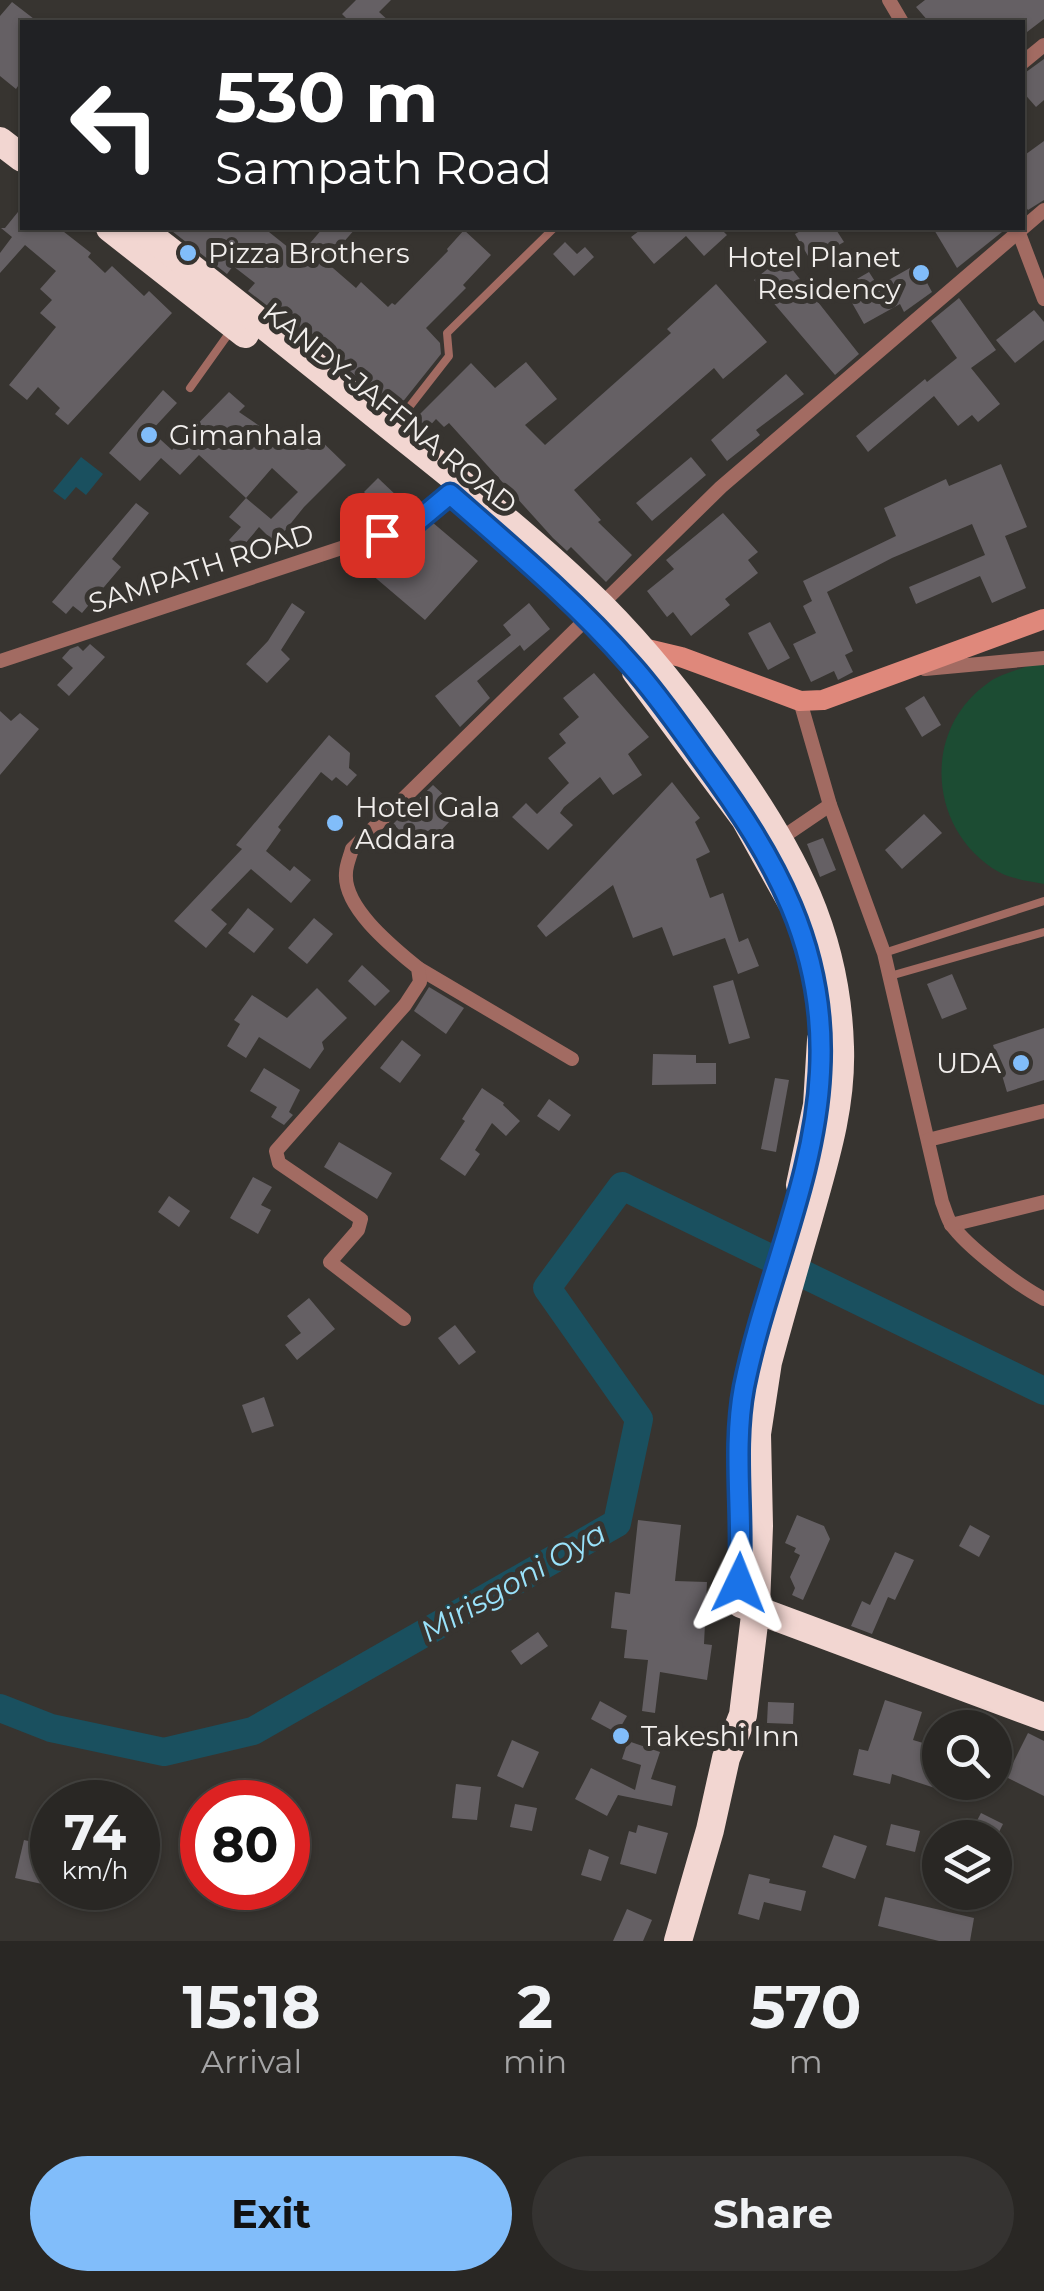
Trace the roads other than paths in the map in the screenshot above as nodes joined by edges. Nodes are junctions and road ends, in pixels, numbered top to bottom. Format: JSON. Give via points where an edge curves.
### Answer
{"nodes":[{"id":1,"x":0,"y":118,"type":"edge"},
{"id":2,"x":20,"y":134,"type":"edge"},
{"id":3,"x":0,"y":140,"type":"edge"},
{"id":4,"x":20,"y":156,"type":"edge"},
{"id":5,"x":113,"y":230,"type":"edge"},
{"id":6,"x":142,"y":230,"type":"edge"},
{"id":7,"x":552,"y":230,"type":"edge"},
{"id":8,"x":1018,"y":230,"type":"edge"},
{"id":9,"x":206,"y":292,"type":"junction"},
{"id":10,"x":1044,"y":299,"type":"edge"},
{"id":11,"x":235,"y":326,"type":"junction"},
{"id":12,"x":190,"y":388,"type":"dead end"},
{"id":13,"x":393,"y":428,"type":"junction"},
{"id":14,"x":456,"y":488,"type":"junction"},
{"id":15,"x":593,"y":612,"type":"junction"},
{"id":16,"x":1044,"y":619,"type":"edge"},
{"id":17,"x":639,"y":646,"type":"junction"},
{"id":18,"x":1044,"y":658,"type":"edge"},
{"id":19,"x":0,"y":660,"type":"edge"},
{"id":20,"x":904,"y":671,"type":"junction"},
{"id":21,"x":800,"y":700,"type":"junction"},
{"id":22,"x":830,"y":806,"type":"junction"},
{"id":23,"x":773,"y":844,"type":"junction"},
{"id":24,"x":1044,"y":901,"type":"edge"},
{"id":25,"x":1044,"y":932,"type":"edge"},
{"id":26,"x":884,"y":953,"type":"junction"},
{"id":27,"x":418,"y":968,"type":"junction"},
{"id":28,"x":890,"y":976,"type":"junction"},
{"id":29,"x":572,"y":1059,"type":"dead end"},
{"id":30,"x":1044,"y":1111,"type":"edge"},
{"id":31,"x":928,"y":1140,"type":"junction"},
{"id":32,"x":1044,"y":1202,"type":"edge"},
{"id":33,"x":952,"y":1225,"type":"junction"},
{"id":34,"x":1044,"y":1299,"type":"edge"},
{"id":35,"x":404,"y":1319,"type":"dead end"},
{"id":36,"x":747,"y":1605,"type":"junction"},
{"id":37,"x":1044,"y":1717,"type":"edge"},
{"id":38,"x":678,"y":1941,"type":"edge"}],
"edges":[{"from":1,"to":2,"type":"highway"},
{"from":3,"to":4,"type":"highway"},
{"from":5,"to":9,"type":"highway","name":"KANDY-JAFFNA ROAD"},
{"from":6,"to":9,"type":"highway","name":"KANDY-JAFFNA ROAD"},
{"from":7,"to":13,"type":"lane","via":[[447,333],[449,356]]},
{"from":8,"to":10,"type":"street"},
{"from":8,"to":15,"type":"street","via":[[721,487]]},
{"from":9,"to":11,"type":"highway","name":"KANDY-JAFFNA ROAD"},
{"from":9,"to":13,"type":"highway","name":"KANDY-JAFFNA ROAD"},
{"from":11,"to":12,"type":"lane"},
{"from":11,"to":14,"type":"highway","name":"KANDY-JAFFNA ROAD"},
{"from":13,"to":14,"type":"highway","name":"KANDY-JAFFNA ROAD"},
{"from":14,"to":15,"type":"highway","name":"KANDY-JAFFNA ROAD"},
{"from":14,"to":19,"type":"street","name":"SAMPATH ROAD","via":[[414,524]]},
{"from":15,"to":17,"type":"highway","name":"KANDY-JAFFNA ROAD"},
{"from":15,"to":23,"type":"highway","name":"KANDY-JAFFNA ROAD"},
{"from":15,"to":27,"type":"street","via":[[352,849],[345,875],[349,895],[381,937]]},
{"from":16,"to":20,"type":"street"},
{"from":17,"to":21,"type":"street"},
{"from":17,"to":23,"type":"highway","name":"KANDY-JAFFNA ROAD","via":[[688,706]]},
{"from":18,"to":20,"type":"street"},
{"from":20,"to":21,"type":"street","via":[[823,700]]},
{"from":21,"to":22,"type":"street"},
{"from":22,"to":23,"type":"street"},
{"from":22,"to":26,"type":"street"},
{"from":23,"to":36,"type":"highway","name":"KANDY-JAFFNA ROAD","via":[[813,905],[829,957],[839,1028],[837,1110],[771,1319],[757,1434],[759,1526]]},
{"from":24,"to":26,"type":"lane"},
{"from":25,"to":28,"type":"lane"},
{"from":26,"to":28,"type":"street"},
{"from":27,"to":29,"type":"street"},
{"from":27,"to":35,"type":"street","via":[[420,982],[406,1005],[276,1151],[279,1163],[361,1220],[330,1262]]},
{"from":28,"to":31,"type":"street"},
{"from":30,"to":31,"type":"street"},
{"from":31,"to":33,"type":"street"},
{"from":32,"to":33,"type":"street"},
{"from":33,"to":34,"type":"street"},
{"from":36,"to":37,"type":"highway"},
{"from":36,"to":38,"type":"highway","name":"KANDY-JAFFNA ROAD","via":[[743,1715]]}]}
